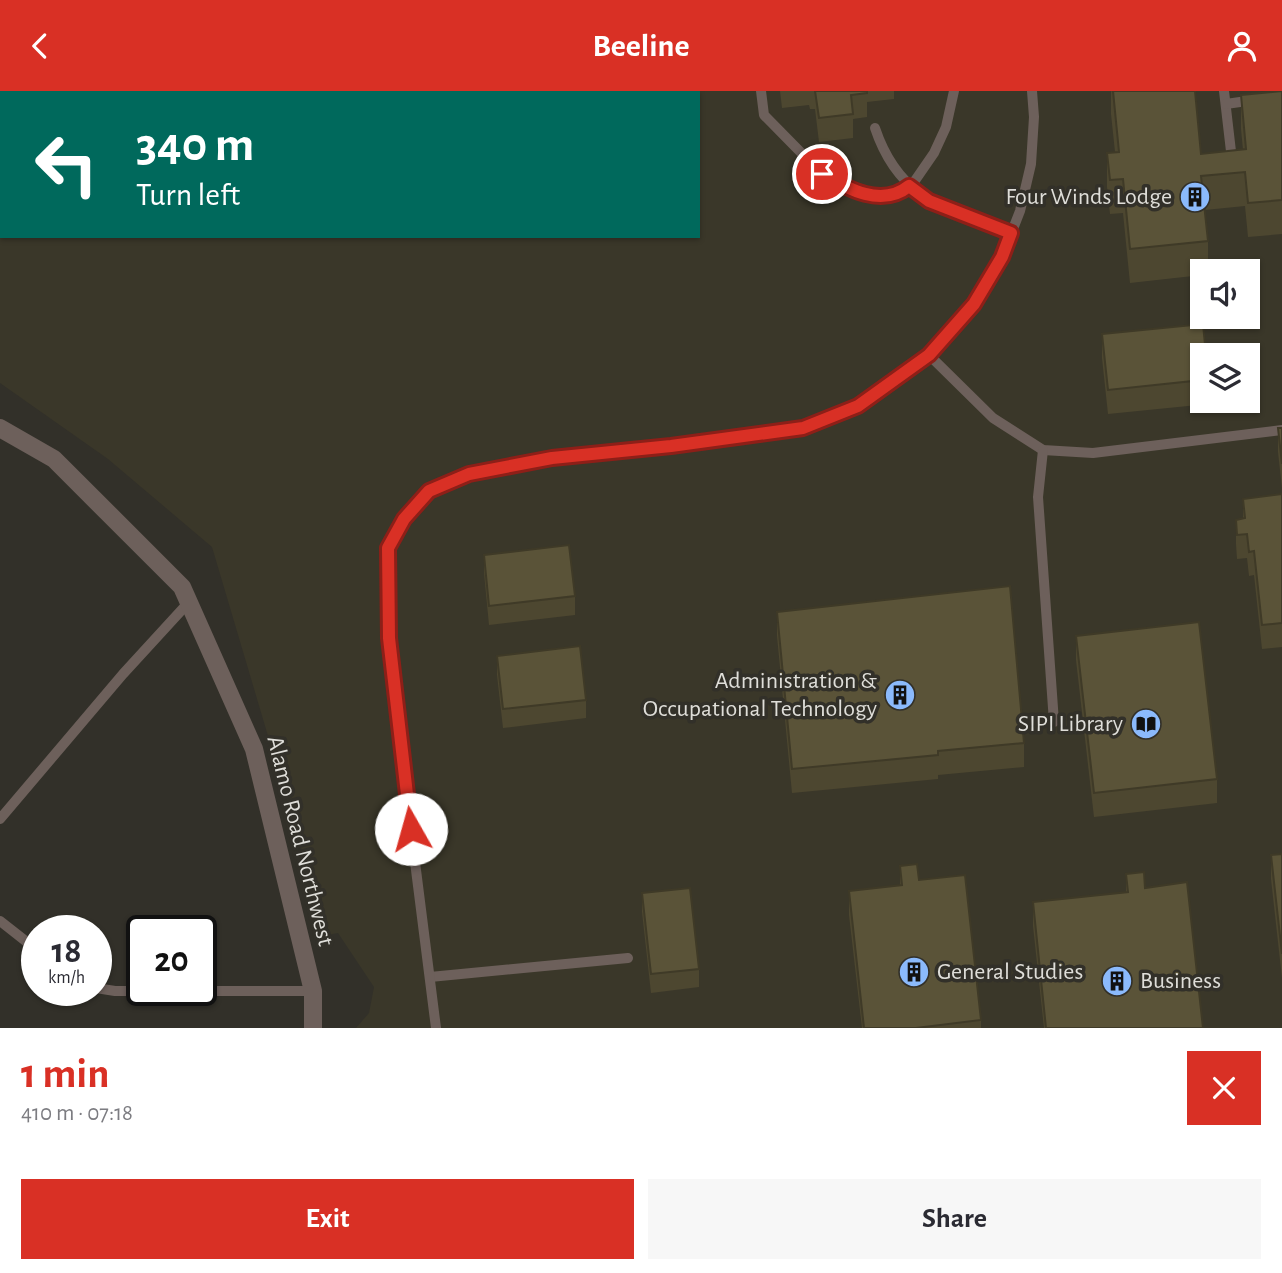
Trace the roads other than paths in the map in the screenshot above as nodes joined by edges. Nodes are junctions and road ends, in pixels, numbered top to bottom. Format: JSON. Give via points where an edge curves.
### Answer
{"nodes":[{"id":1,"x":761,"y":91,"type":"edge"},
{"id":2,"x":954,"y":91,"type":"edge"},
{"id":3,"x":1032,"y":91,"type":"edge"},
{"id":4,"x":1224,"y":91,"type":"edge"},
{"id":5,"x":1260,"y":99,"type":"edge"},
{"id":6,"x":1226,"y":104,"type":"junction"},
{"id":7,"x":875,"y":128,"type":"dead end"},
{"id":8,"x":1232,"y":160,"type":"edge"},
{"id":9,"x":909,"y":186,"type":"junction"},
{"id":10,"x":1011,"y":233,"type":"junction"},
{"id":11,"x":929,"y":355,"type":"junction"},
{"id":12,"x":0,"y":428,"type":"edge"},
{"id":13,"x":1282,"y":430,"type":"edge"},
{"id":14,"x":1043,"y":450,"type":"junction"},
{"id":15,"x":188,"y":602,"type":"junction"},
{"id":16,"x":1054,"y":722,"type":"dead end"},
{"id":17,"x":0,"y":819,"type":"edge"},
{"id":18,"x":0,"y":921,"type":"edge"},
{"id":19,"x":21,"y":937,"type":"edge"},
{"id":20,"x":628,"y":958,"type":"dead end"},
{"id":21,"x":429,"y":977,"type":"junction"},
{"id":22,"x":112,"y":991,"type":"edge"},
{"id":23,"x":313,"y":991,"type":"junction"},
{"id":24,"x":313,"y":1028,"type":"edge"},
{"id":25,"x":436,"y":1028,"type":"edge"}],
"edges":[{"from":1,"to":9,"type":"lane","via":[[764,115],[822,174],[850,190],[874,196],[898,195]]},
{"from":2,"to":9,"type":"lane","via":[[934,153]]},
{"from":3,"to":10,"type":"lane","via":[[1031,164]]},
{"from":4,"to":6,"type":"lane"},
{"from":5,"to":6,"type":"lane"},
{"from":6,"to":8,"type":"lane"},
{"from":7,"to":9,"type":"lane","via":[[894,169]]},
{"from":9,"to":10,"type":"lane","via":[[929,201]]},
{"from":10,"to":11,"type":"lane","via":[[974,304]]},
{"from":11,"to":14,"type":"lane","via":[[993,418]]},
{"from":11,"to":21,"type":"lane","via":[[858,406],[803,428],[552,458],[469,474],[429,491],[404,519],[388,548],[389,638]]},
{"from":12,"to":15,"type":"street","name":"Alamo Road Northwest","via":[[54,459],[182,587]]},
{"from":13,"to":14,"type":"lane","via":[[1093,453]]},
{"from":14,"to":16,"type":"lane","via":[[1038,498]]},
{"from":15,"to":17,"type":"lane"},
{"from":15,"to":23,"type":"street","name":"Alamo Road Northwest","via":[[254,749]]},
{"from":18,"to":19,"type":"lane"},
{"from":20,"to":21,"type":"lane"},
{"from":21,"to":25,"type":"lane"},
{"from":22,"to":23,"type":"lane"},
{"from":23,"to":24,"type":"street","name":"Alamo Road Northwest"}]}
